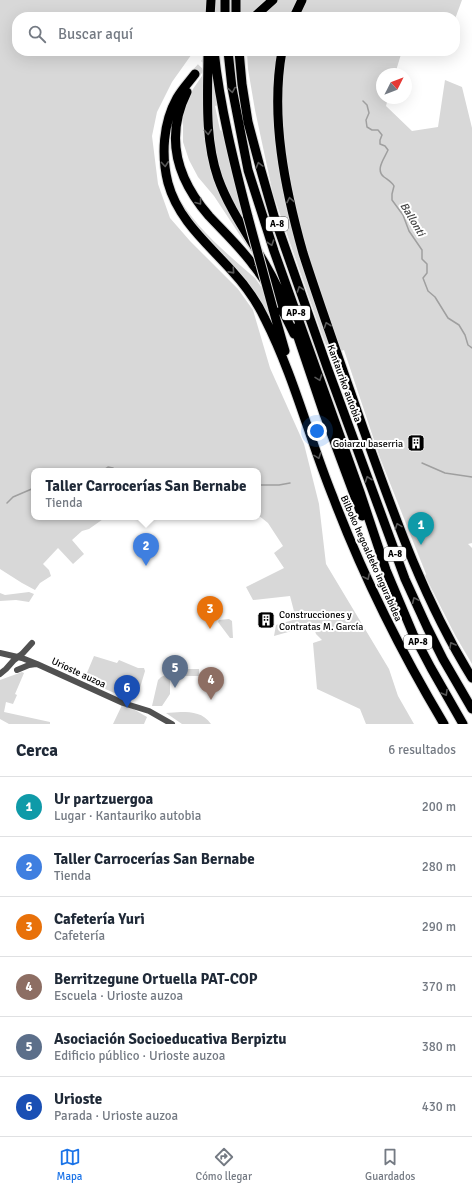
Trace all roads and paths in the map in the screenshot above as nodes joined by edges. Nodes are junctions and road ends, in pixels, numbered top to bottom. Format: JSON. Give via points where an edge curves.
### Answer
{"nodes":[{"id":1,"x":212,"y":0,"type":"edge"},
{"id":2,"x":225,"y":0,"type":"edge"},
{"id":3,"x":236,"y":0,"type":"edge"},
{"id":4,"x":273,"y":0,"type":"edge"},
{"id":5,"x":302,"y":0,"type":"edge"},
{"id":6,"x":211,"y":12,"type":"edge"},
{"id":7,"x":225,"y":12,"type":"edge"},
{"id":8,"x":236,"y":12,"type":"edge"},
{"id":9,"x":260,"y":12,"type":"edge"},
{"id":10,"x":296,"y":12,"type":"edge"},
{"id":11,"x":208,"y":56,"type":"edge"},
{"id":12,"x":215,"y":56,"type":"edge"},
{"id":13,"x":229,"y":56,"type":"edge"},
{"id":14,"x":239,"y":56,"type":"edge"},
{"id":15,"x":281,"y":56,"type":"edge"},
{"id":16,"x":307,"y":365,"type":"junction"},
{"id":17,"x":296,"y":393,"type":"junction"},
{"id":18,"x":386,"y":570,"type":"junction"},
{"id":19,"x":0,"y":653,"type":"edge"},
{"id":20,"x":21,"y":655,"type":"junction"},
{"id":21,"x":37,"y":664,"type":"junction"},
{"id":22,"x":8,"y":665,"type":"junction"},
{"id":23,"x":0,"y":674,"type":"edge"},
{"id":24,"x":472,"y":678,"type":"edge"},
{"id":25,"x":426,"y":693,"type":"junction"},
{"id":26,"x":472,"y":709,"type":"edge"},
{"id":27,"x":172,"y":724,"type":"edge"},
{"id":28,"x":438,"y":724,"type":"edge"},
{"id":29,"x":444,"y":724,"type":"edge"},
{"id":30,"x":463,"y":724,"type":"edge"}],
"edges":[{"from":1,"to":6,"type":"highway"},
{"from":2,"to":7,"type":"highway"},
{"from":3,"to":8,"type":"highway"},
{"from":4,"to":9,"type":"highway"},
{"from":5,"to":10,"type":"highway"},
{"from":11,"to":16,"type":"highway","one_way":true,"via":[[209,137],[218,178],[232,208],[281,294]]},
{"from":12,"to":17,"type":"highway","number":"A-8","bridge":true,"via":[[236,172]]},
{"from":13,"to":18,"type":"highway","number":"AP-8","one_way":true,"via":[[248,170],[262,216]]},
{"from":26,"to":14,"type":"highway","name":"Kantauriko autobia","number":"A-8","one_way":true,"via":[[437,646],[405,579],[327,367],[274,216],[262,174],[248,122]]},
{"from":24,"to":15,"type":"highway","one_way":true,"via":[[440,623],[404,543],[303,253],[291,204],[279,126],[278,91]]},
{"from":16,"to":17,"type":"highway","via":[[287,318],[255,266],[208,215],[185,181],[177,157],[176,124],[195,74],[177,97],[167,125],[164,156],[169,185],[182,214],[193,229],[233,272],[258,305],[273,334]]},
{"from":16,"to":18,"type":"highway","via":[[353,495]]},
{"from":17,"to":25,"type":"highway","name":"Bilboko hegoaldeko ingurabidea","number":"A-8","one_way":true,"via":[[332,496],[361,564]]},
{"from":18,"to":30,"type":"highway","number":"AP-8","one_way":true,"via":[[414,634]]},
{"from":19,"to":20,"type":"street"},
{"from":19,"to":22,"type":"street"},
{"from":20,"to":21,"type":"street","name":"Urioste auzoa"},
{"from":20,"to":21,"type":"street","via":[[17,670]]},
{"from":20,"to":21,"type":"street","via":[[32,643],[30,656]]},
{"from":20,"to":22,"type":"street"},
{"from":21,"to":27,"type":"street","name":"Urioste auzoa","via":[[123,703],[149,711]]},
{"from":22,"to":23,"type":"street"},
{"from":25,"to":28,"type":"highway","via":[[428,706]]},
{"from":25,"to":29,"type":"highway","name":"Bilboko hegoaldeko ingurabidea","number":"A-8"}]}
